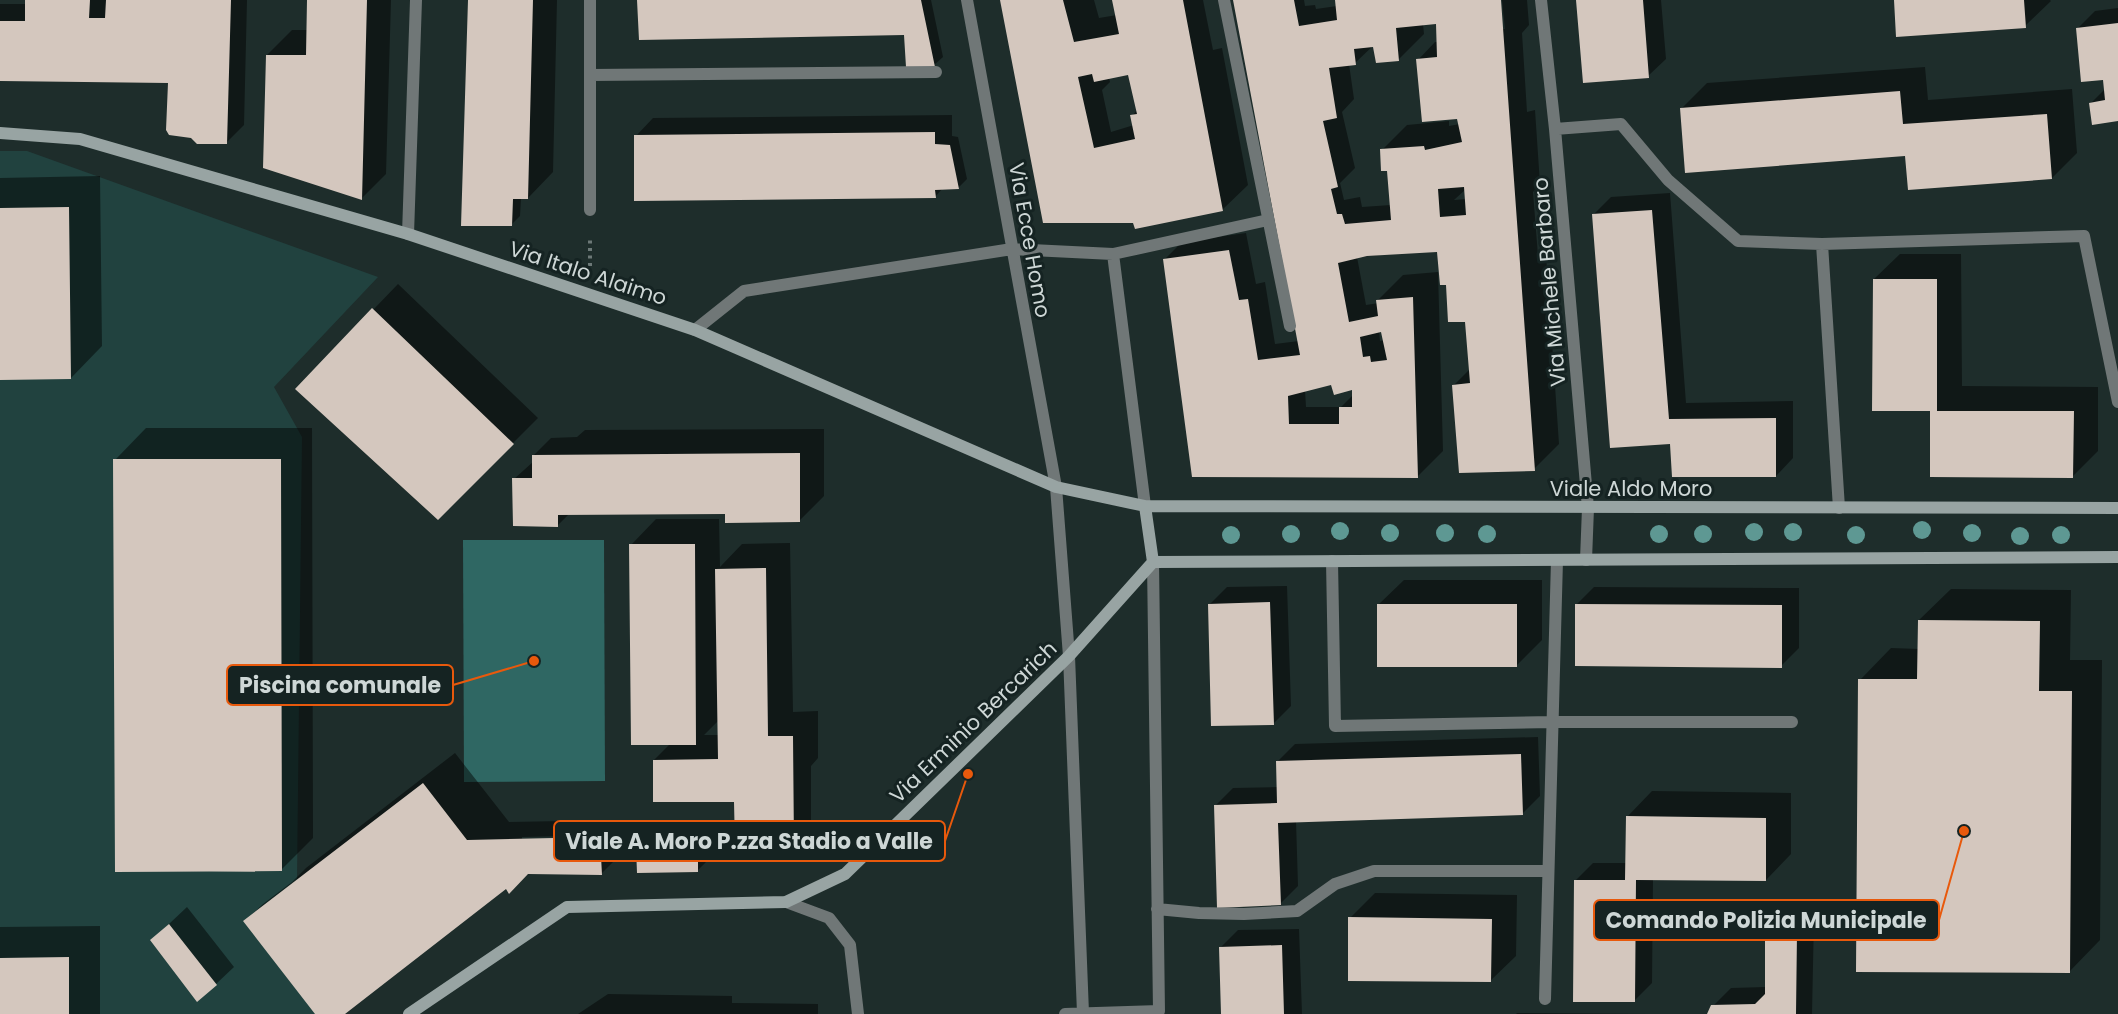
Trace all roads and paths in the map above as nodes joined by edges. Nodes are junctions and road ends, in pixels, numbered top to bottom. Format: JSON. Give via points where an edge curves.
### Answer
{"nodes":[{"id":1,"x":416,"y":0,"type":"edge"},
{"id":2,"x":590,"y":0,"type":"edge"},
{"id":3,"x":967,"y":0,"type":"edge"},
{"id":4,"x":1224,"y":0,"type":"edge"},
{"id":5,"x":1541,"y":0,"type":"edge"},
{"id":6,"x":936,"y":72,"type":"dead end"},
{"id":7,"x":590,"y":75,"type":"junction"},
{"id":8,"x":1555,"y":129,"type":"junction"},
{"id":9,"x":0,"y":133,"type":"edge"},
{"id":10,"x":590,"y":210,"type":"joint"},
{"id":11,"x":1268,"y":220,"type":"junction"},
{"id":12,"x":408,"y":234,"type":"junction"},
{"id":13,"x":1822,"y":244,"type":"junction"},
{"id":14,"x":1012,"y":249,"type":"junction"},
{"id":15,"x":1113,"y":254,"type":"junction"},
{"id":16,"x":590,"y":295,"type":"junction"},
{"id":17,"x":1290,"y":326,"type":"dead end"},
{"id":18,"x":695,"y":330,"type":"junction"},
{"id":19,"x":2118,"y":402,"type":"edge"},
{"id":20,"x":1056,"y":487,"type":"junction"},
{"id":21,"x":1145,"y":507,"type":"junction"},
{"id":22,"x":1588,"y":508,"type":"junction"},
{"id":23,"x":1839,"y":508,"type":"junction"},
{"id":24,"x":2118,"y":508,"type":"edge"},
{"id":25,"x":2118,"y":557,"type":"edge"},
{"id":26,"x":1557,"y":560,"type":"junction"},
{"id":27,"x":1586,"y":560,"type":"junction"},
{"id":28,"x":1332,"y":561,"type":"junction"},
{"id":29,"x":1153,"y":562,"type":"junction"},
{"id":30,"x":1069,"y":656,"type":"junction"},
{"id":31,"x":1552,"y":722,"type":"junction"},
{"id":32,"x":1792,"y":722,"type":"dead end"},
{"id":33,"x":1548,"y":871,"type":"junction"},
{"id":34,"x":786,"y":902,"type":"junction"},
{"id":35,"x":1157,"y":909,"type":"junction"},
{"id":36,"x":1545,"y":999,"type":"dead end"},
{"id":37,"x":1083,"y":1013,"type":"edge"},
{"id":38,"x":1160,"y":1013,"type":"edge"},
{"id":39,"x":409,"y":1014,"type":"edge"},
{"id":40,"x":858,"y":1014,"type":"edge"},
{"id":41,"x":1065,"y":1014,"type":"edge"}],
"edges":[{"from":1,"to":12,"type":"street"},
{"from":2,"to":7,"type":"street"},
{"from":3,"to":14,"type":"street","name":"Via Ecce Homo"},
{"from":4,"to":11,"type":"street"},
{"from":5,"to":8,"type":"street","name":"Via Michele Barbaro"},
{"from":6,"to":7,"type":"street"},
{"from":7,"to":10,"type":"street"},
{"from":8,"to":13,"type":"street","via":[[1621,124],[1668,180],[1738,241]]},
{"from":8,"to":22,"type":"street","name":"Via Michele Barbaro"},
{"from":9,"to":12,"type":"street","name":"Via Italo Alaimo","via":[[80,138]]},
{"from":10,"to":16,"type":"path"},
{"from":11,"to":15,"type":"street"},
{"from":11,"to":17,"type":"street"},
{"from":12,"to":16,"type":"street","name":"Via Italo Alaimo"},
{"from":13,"to":19,"type":"street","via":[[2084,236]]},
{"from":13,"to":23,"type":"street"},
{"from":14,"to":15,"type":"street"},
{"from":14,"to":18,"type":"street","via":[[744,291]]},
{"from":14,"to":20,"type":"street","name":"Via Ecce Homo"},
{"from":15,"to":21,"type":"street"},
{"from":16,"to":18,"type":"street","name":"Via Italo Alaimo"},
{"from":18,"to":20,"type":"street","name":"Via Italo Alaimo"},
{"from":20,"to":21,"type":"street","name":"Via Italo Alaimo"},
{"from":20,"to":30,"type":"street","name":"Via Ecce Homo"},
{"from":21,"to":22,"type":"street","name":"Viale Aldo Moro"},
{"from":21,"to":29,"type":"street"},
{"from":22,"to":23,"type":"street","name":"Viale Aldo Moro"},
{"from":22,"to":27,"type":"street","name":"Via Michele Barbaro"},
{"from":23,"to":24,"type":"street","name":"Viale Aldo Moro"},
{"from":25,"to":27,"type":"street"},
{"from":26,"to":27,"type":"street"},
{"from":26,"to":28,"type":"street"},
{"from":26,"to":31,"type":"street"},
{"from":28,"to":29,"type":"street"},
{"from":28,"to":31,"type":"street","via":[[1335,726]]},
{"from":29,"to":30,"type":"street","name":"Via Erminio Bercarich"},
{"from":29,"to":35,"type":"street"},
{"from":30,"to":34,"type":"street","name":"Via Erminio Bercarich","via":[[845,874]]},
{"from":30,"to":37,"type":"street","name":"Via Ecce Homo"},
{"from":31,"to":32,"type":"street"},
{"from":31,"to":33,"type":"street"},
{"from":33,"to":35,"type":"street","via":[[1374,871],[1335,884],[1297,911],[1199,914]]},
{"from":33,"to":36,"type":"street"},
{"from":34,"to":39,"type":"street","name":"Via Erminio Bercarich","via":[[567,907]]},
{"from":34,"to":40,"type":"street","via":[[830,918],[850,945]]},
{"from":35,"to":38,"type":"street"},
{"from":37,"to":38,"type":"street"},
{"from":37,"to":41,"type":"street"}]}
